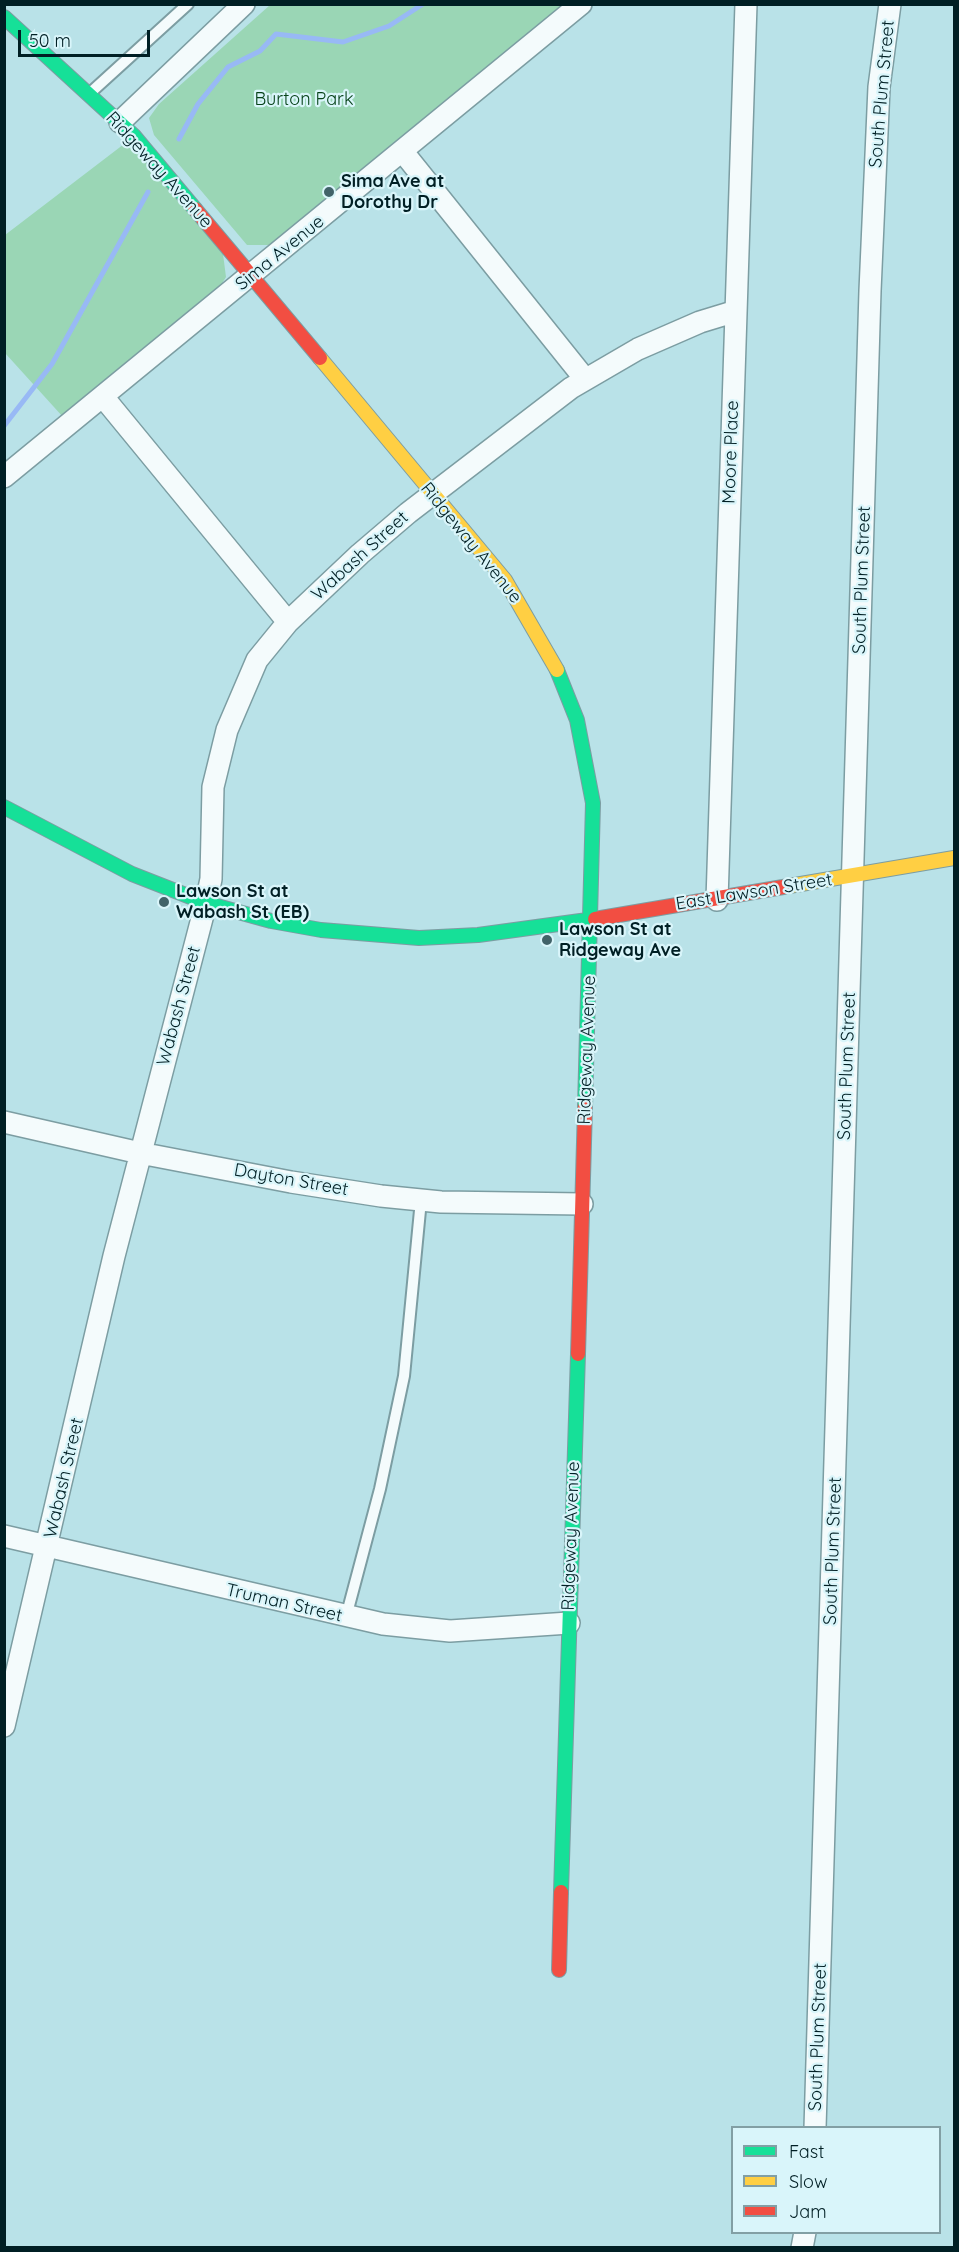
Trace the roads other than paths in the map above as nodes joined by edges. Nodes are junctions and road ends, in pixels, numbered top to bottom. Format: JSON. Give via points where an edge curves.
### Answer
{"nodes":[{"id":1,"x":189,"y":4,"type":"edge"},
{"id":2,"x":581,"y":4,"type":"edge"},
{"id":3,"x":746,"y":4,"type":"edge"},
{"id":4,"x":890,"y":4,"type":"edge"},
{"id":5,"x":236,"y":7,"type":"edge"},
{"id":6,"x":4,"y":17,"type":"edge"},
{"id":7,"x":89,"y":94,"type":"junction"},
{"id":8,"x":120,"y":122,"type":"junction"},
{"id":9,"x":403,"y":152,"type":"junction"},
{"id":10,"x":252,"y":276,"type":"junction"},
{"id":11,"x":736,"y":311,"type":"junction"},
{"id":12,"x":585,"y":379,"type":"junction"},
{"id":13,"x":104,"y":398,"type":"junction"},
{"id":14,"x":4,"y":477,"type":"edge"},
{"id":15,"x":432,"y":495,"type":"junction"},
{"id":16,"x":288,"y":622,"type":"junction"},
{"id":17,"x":4,"y":807,"type":"edge"},
{"id":18,"x":954,"y":858,"type":"edge"},
{"id":19,"x":853,"y":876,"type":"junction"},
{"id":20,"x":717,"y":900,"type":"junction"},
{"id":21,"x":206,"y":903,"type":"junction"},
{"id":22,"x":591,"y":919,"type":"junction"},
{"id":23,"x":4,"y":1122,"type":"edge"},
{"id":24,"x":140,"y":1153,"type":"junction"},
{"id":25,"x":422,"y":1200,"type":"junction"},
{"id":26,"x":582,"y":1204,"type":"junction"},
{"id":27,"x":4,"y":1536,"type":"edge"},
{"id":28,"x":48,"y":1546,"type":"junction"},
{"id":29,"x":346,"y":1617,"type":"junction"},
{"id":30,"x":569,"y":1623,"type":"junction"},
{"id":31,"x":4,"y":1726,"type":"edge"},
{"id":32,"x":559,"y":1970,"type":"dead end"},
{"id":33,"x":816,"y":2126,"type":"edge"}],
"edges":[{"from":1,"to":7,"type":"lane"},
{"from":2,"to":9,"type":"street","name":"Sima Avenue"},
{"from":3,"to":11,"type":"street","name":"Moore Place"},
{"from":4,"to":19,"type":"street","name":"South Plum Street","via":[[879,87],[873,223]]},
{"from":5,"to":8,"type":"street"},
{"from":6,"to":7,"type":"street","name":"Ridgeway Avenue"},
{"from":7,"to":8,"type":"street","name":"Ridgeway Avenue"},
{"from":8,"to":10,"type":"street","name":"Ridgeway Avenue"},
{"from":9,"to":10,"type":"street","name":"Sima Avenue"},
{"from":9,"to":12,"type":"street"},
{"from":10,"to":13,"type":"street","name":"Sima Avenue"},
{"from":10,"to":15,"type":"street","name":"Ridgeway Avenue"},
{"from":11,"to":12,"type":"street","name":"Wabash Street","via":[[638,349]]},
{"from":11,"to":20,"type":"street","name":"Moore Place"},
{"from":12,"to":15,"type":"street","name":"Wabash Street"},
{"from":13,"to":14,"type":"street","name":"Sima Avenue"},
{"from":13,"to":16,"type":"street"},
{"from":15,"to":16,"type":"street","name":"Wabash Street","via":[[360,554]]},
{"from":15,"to":22,"type":"street","name":"Ridgeway Avenue","via":[[505,580],[569,696],[593,803]]},
{"from":16,"to":21,"type":"street","name":"Wabash Street","via":[[257,660],[226,730],[213,787],[211,879]]},
{"from":17,"to":21,"type":"street","name":"East Lawson Street","via":[[132,874]]},
{"from":18,"to":19,"type":"street","name":"East Lawson Street"},
{"from":19,"to":20,"type":"street","name":"East Lawson Street"},
{"from":19,"to":33,"type":"street","name":"South Plum Street"},
{"from":20,"to":22,"type":"street","name":"East Lawson Street"},
{"from":21,"to":22,"type":"street","name":"East Lawson Street","via":[[321,930],[419,938],[478,935]]},
{"from":21,"to":24,"type":"street","name":"Wabash Street"},
{"from":22,"to":26,"type":"street","name":"Ridgeway Avenue"},
{"from":23,"to":24,"type":"street","name":"Dayton Street"},
{"from":24,"to":25,"type":"street","name":"Dayton Street","via":[[291,1182]]},
{"from":24,"to":28,"type":"street","name":"Wabash Street"},
{"from":25,"to":26,"type":"street","name":"Dayton Street"},
{"from":25,"to":29,"type":"lane","via":[[404,1376],[380,1489]]},
{"from":26,"to":30,"type":"street","name":"Ridgeway Avenue"},
{"from":27,"to":28,"type":"street","name":"Truman Street"},
{"from":28,"to":29,"type":"street","name":"Truman Street"},
{"from":28,"to":31,"type":"street","name":"Wabash Street"},
{"from":29,"to":30,"type":"street","name":"Truman Street","via":[[450,1631]]},
{"from":30,"to":32,"type":"street","name":"Ridgeway Avenue"}]}
